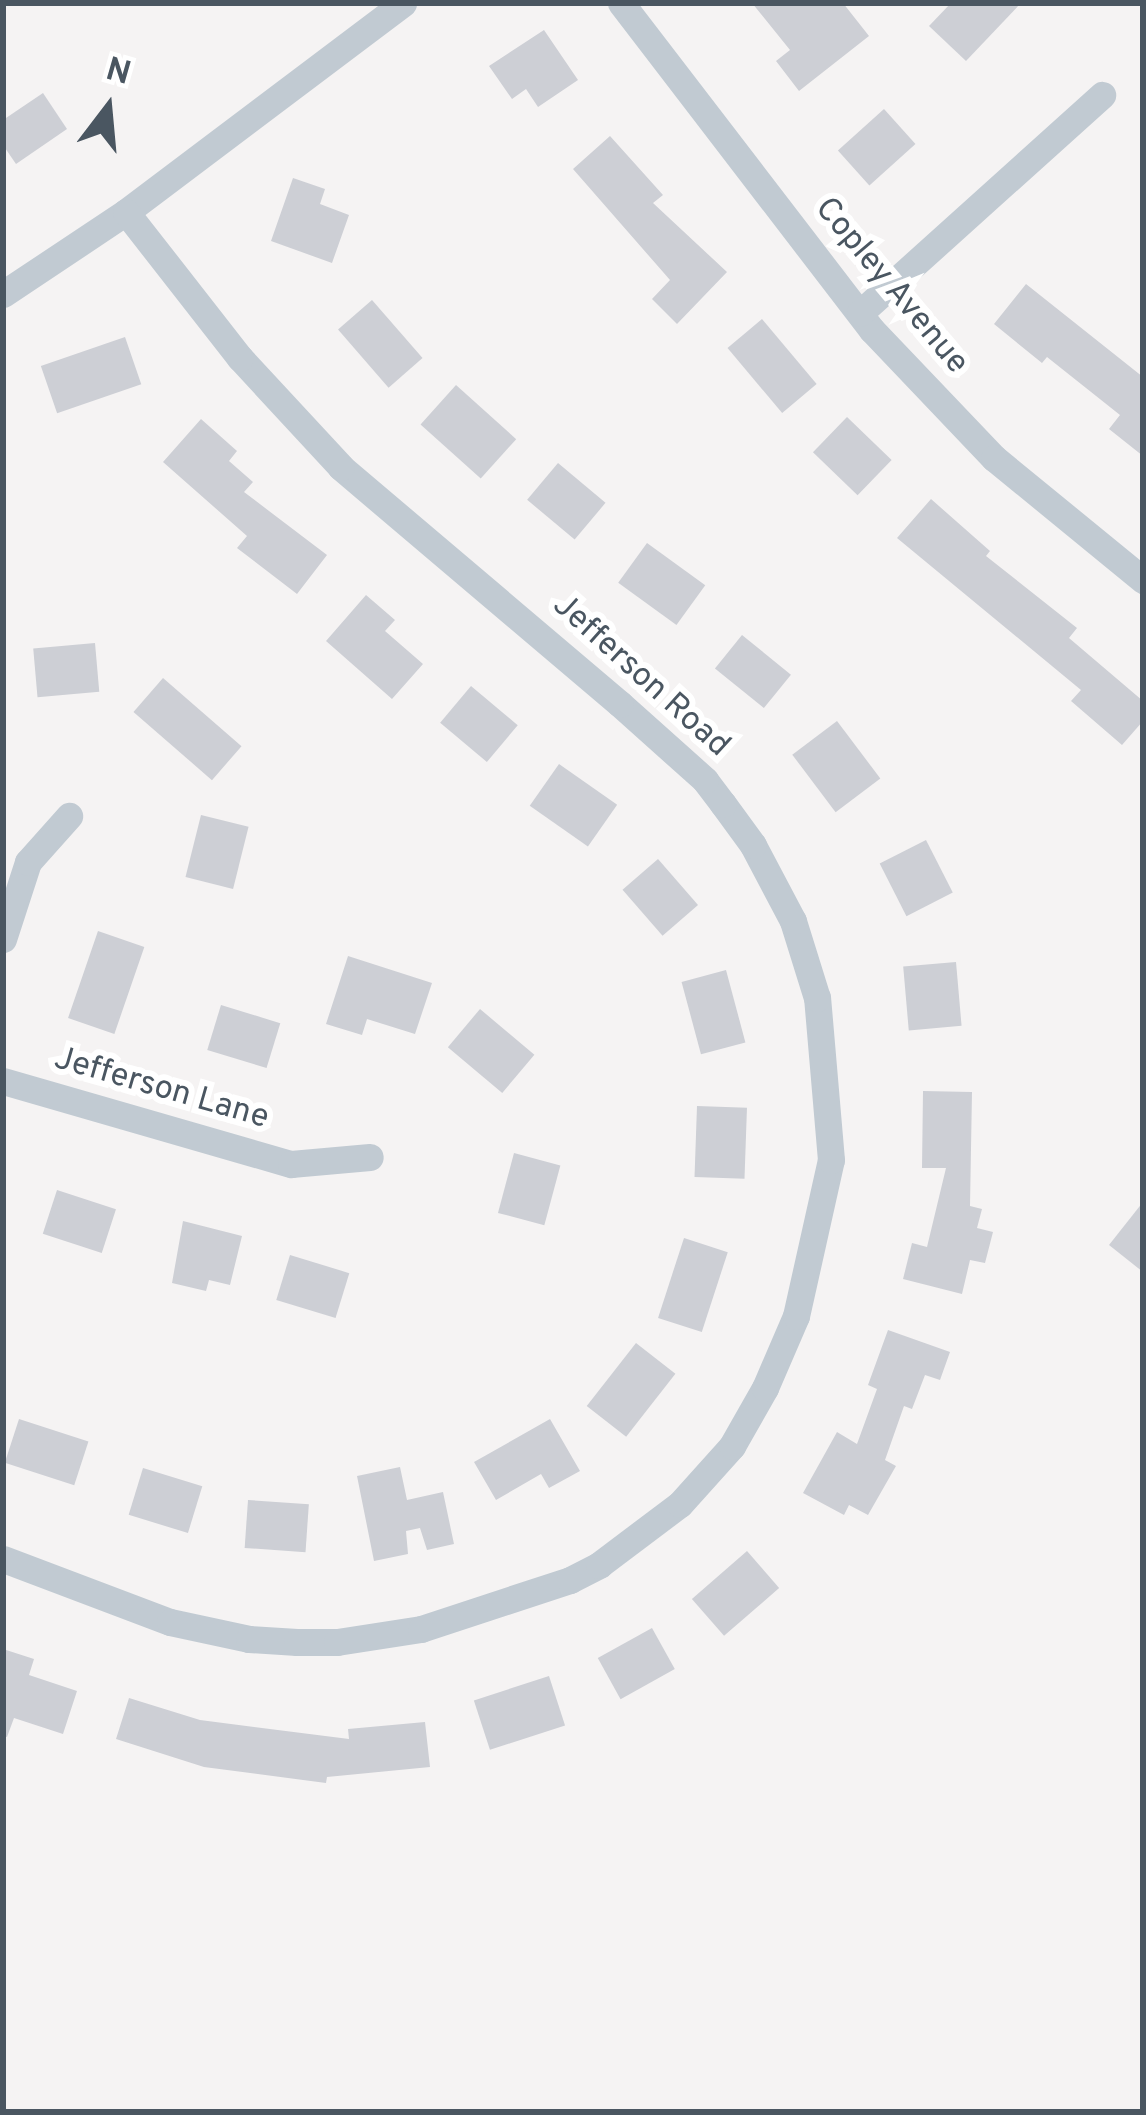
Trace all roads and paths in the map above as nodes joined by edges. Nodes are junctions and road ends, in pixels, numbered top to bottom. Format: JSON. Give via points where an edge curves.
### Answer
{"nodes":[{"id":1,"x":403,"y":3,"type":"edge"},
{"id":2,"x":621,"y":3,"type":"edge"},
{"id":3,"x":1102,"y":95,"type":"dead end"},
{"id":4,"x":126,"y":212,"type":"junction"},
{"id":5,"x":3,"y":294,"type":"edge"},
{"id":6,"x":860,"y":313,"type":"junction"},
{"id":7,"x":1143,"y":580,"type":"edge"},
{"id":8,"x":69,"y":816,"type":"dead end"},
{"id":9,"x":3,"y":939,"type":"edge"},
{"id":10,"x":3,"y":1081,"type":"edge"},
{"id":11,"x":370,"y":1156,"type":"dead end"},
{"id":12,"x":3,"y":1559,"type":"edge"}],
"edges":[{"from":1,"to":4,"type":"street"},
{"from":2,"to":6,"type":"street","name":"Copley Avenue"},
{"from":3,"to":6,"type":"street"},
{"from":4,"to":5,"type":"street"},
{"from":4,"to":12,"type":"street","name":"Jefferson Road","via":[[214,328],[341,466],[705,780],[793,921],[817,998],[831,1160],[796,1316],[732,1446],[680,1504],[570,1580],[421,1629],[297,1642],[170,1622]]},
{"from":6,"to":7,"type":"street","name":"Copley Avenue","via":[[994,458]]},
{"from":8,"to":9,"type":"street","via":[[28,862]]},
{"from":10,"to":11,"type":"street","name":"Jefferson Lane","via":[[291,1164]]}]}
